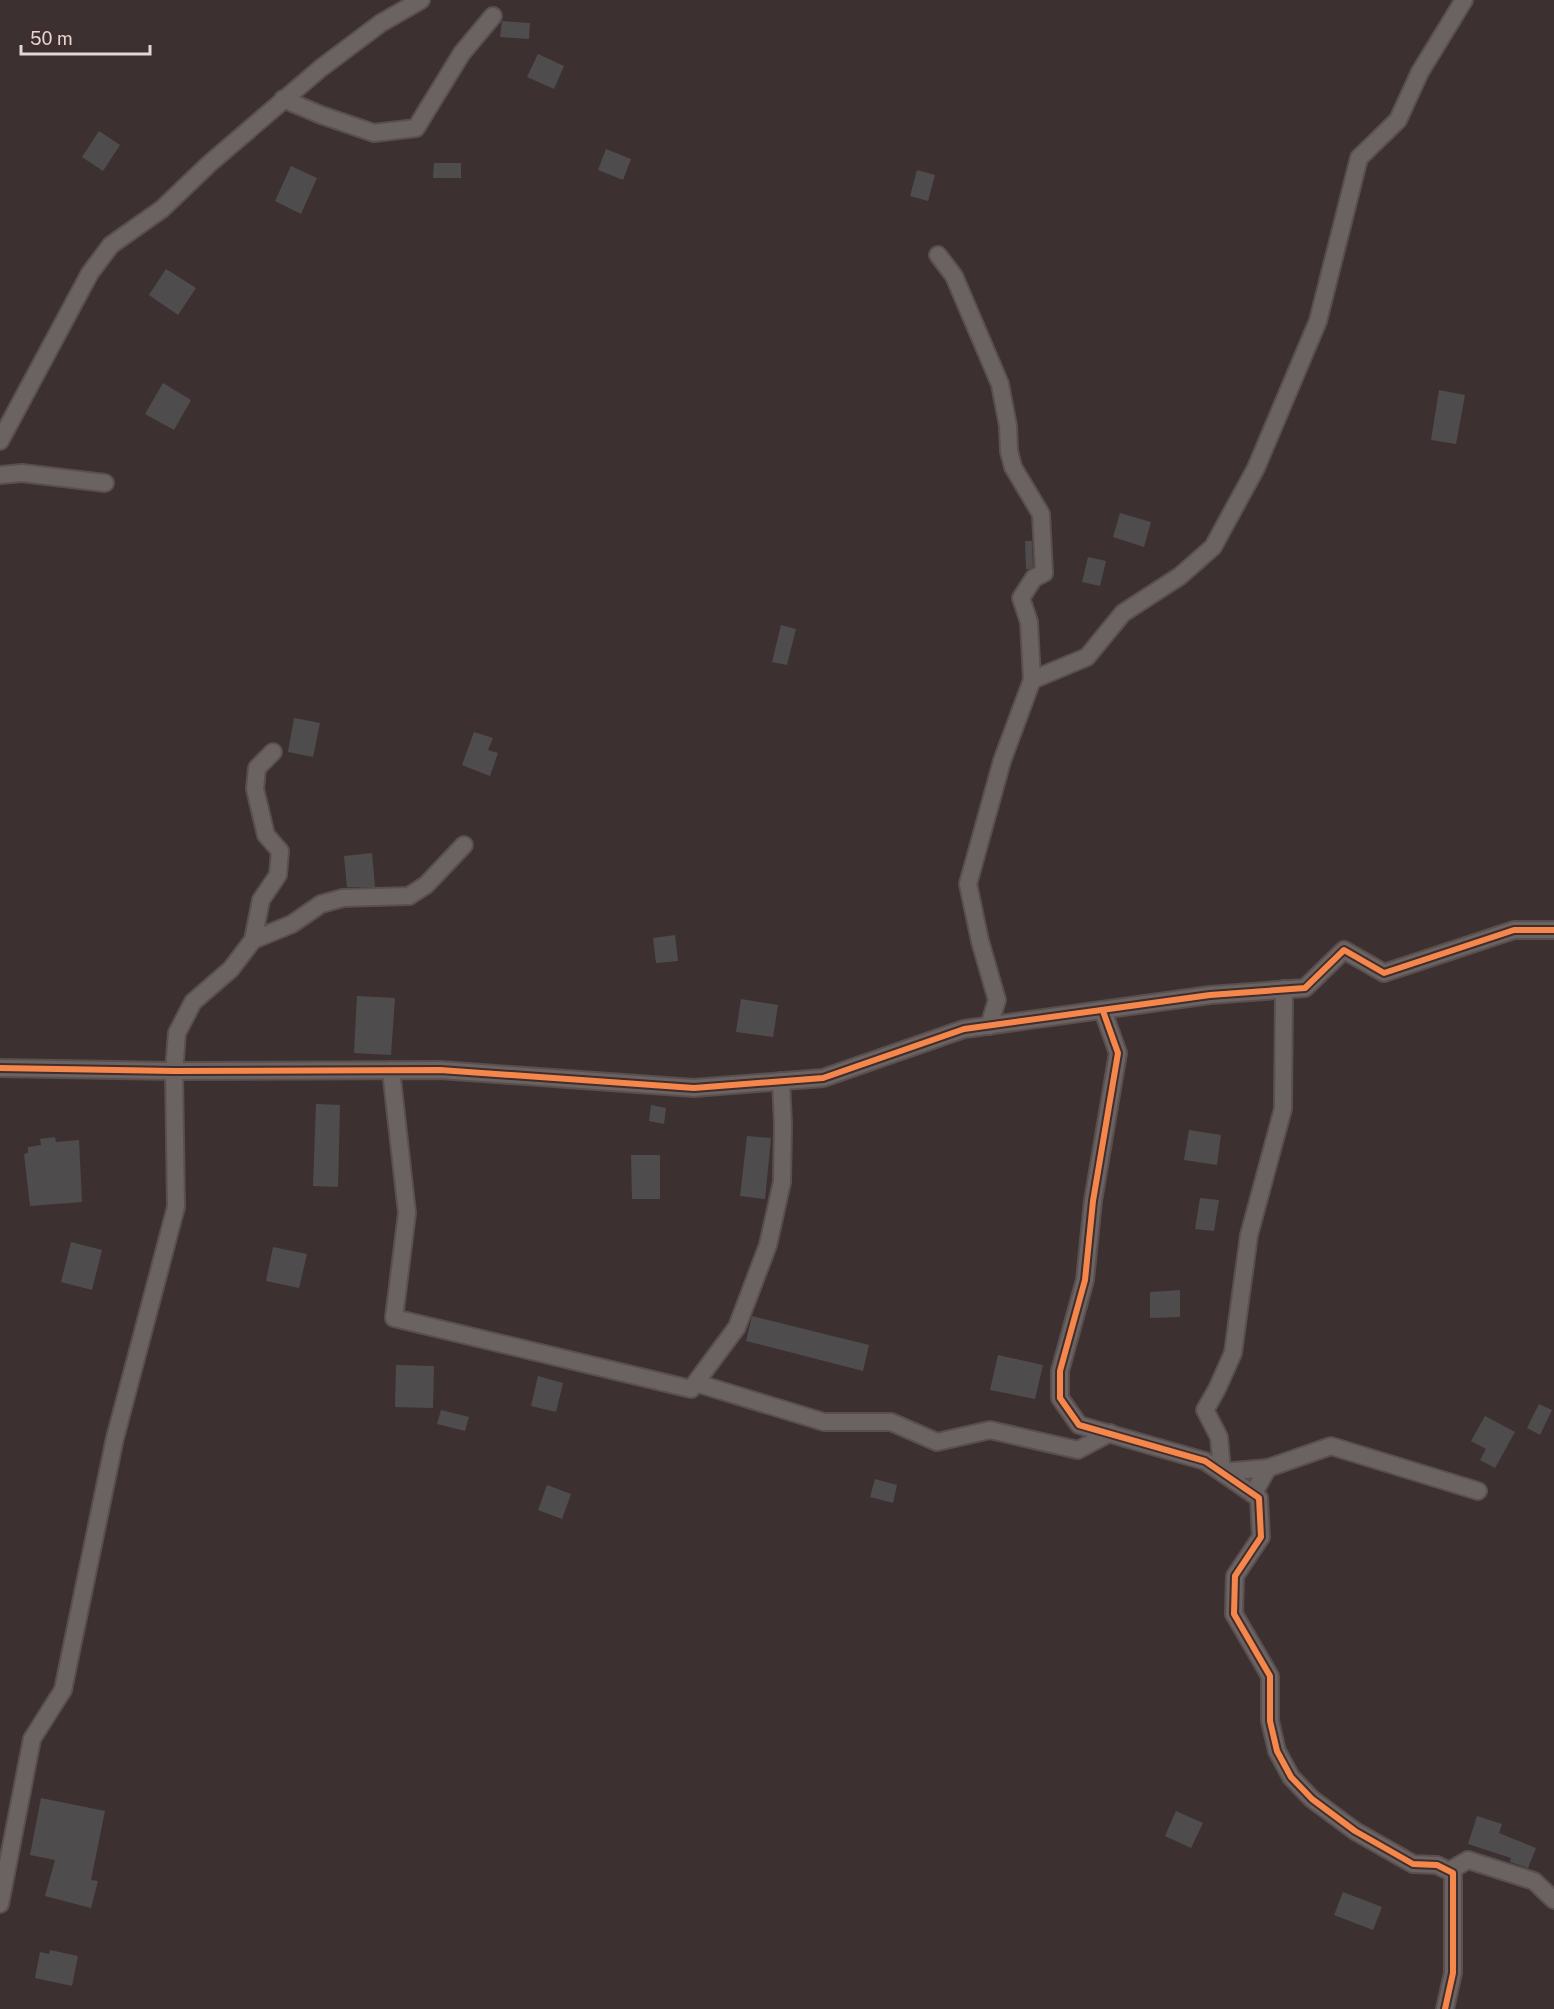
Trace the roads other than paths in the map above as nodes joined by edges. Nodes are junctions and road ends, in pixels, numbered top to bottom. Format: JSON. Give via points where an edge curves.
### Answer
{"nodes":[{"id":1,"x":420,"y":0,"type":"edge"},
{"id":2,"x":1464,"y":0,"type":"edge"},
{"id":3,"x":494,"y":16,"type":"dead end"},
{"id":4,"x":283,"y":99,"type":"junction"},
{"id":5,"x":938,"y":255,"type":"dead end"},
{"id":6,"x":0,"y":441,"type":"edge"},
{"id":7,"x":0,"y":475,"type":"edge"},
{"id":8,"x":105,"y":483,"type":"dead end"},
{"id":9,"x":1032,"y":680,"type":"junction"},
{"id":10,"x":273,"y":752,"type":"dead end"},
{"id":11,"x":464,"y":845,"type":"dead end"},
{"id":12,"x":1554,"y":930,"type":"edge"},
{"id":13,"x":253,"y":940,"type":"junction"},
{"id":14,"x":1284,"y":989,"type":"junction"},
{"id":15,"x":1103,"y":1011,"type":"junction"},
{"id":16,"x":989,"y":1026,"type":"junction"},
{"id":17,"x":0,"y":1068,"type":"edge"},
{"id":18,"x":391,"y":1070,"type":"junction"},
{"id":19,"x":174,"y":1071,"type":"junction"},
{"id":20,"x":781,"y":1081,"type":"junction"},
{"id":21,"x":696,"y":1383,"type":"junction"},
{"id":22,"x":1110,"y":1433,"type":"junction"},
{"id":23,"x":1268,"y":1468,"type":"junction"},
{"id":24,"x":1222,"y":1472,"type":"junction"},
{"id":25,"x":1478,"y":1491,"type":"dead end"},
{"id":26,"x":1253,"y":1494,"type":"junction"},
{"id":27,"x":1449,"y":1871,"type":"junction"},
{"id":28,"x":1554,"y":1900,"type":"edge"},
{"id":29,"x":0,"y":1904,"type":"edge"},
{"id":30,"x":1445,"y":2009,"type":"edge"}],
"edges":[{"from":1,"to":4,"type":"street","via":[[381,23]]},
{"from":2,"to":9,"type":"street","via":[[1420,72],[1398,120],[1359,158],[1318,321],[1256,468],[1213,547],[1180,576],[1123,614],[1088,657]]},
{"from":3,"to":4,"type":"street","via":[[462,53],[416,128],[375,133]]},
{"from":4,"to":6,"type":"street","via":[[162,208],[111,245],[90,273]]},
{"from":5,"to":9,"type":"street","via":[[954,276],[1000,384],[1013,467],[1041,513],[1044,573],[1035,578],[1021,598],[1029,622]]},
{"from":7,"to":8,"type":"street","via":[[22,473]]},
{"from":9,"to":16,"type":"street","via":[[1002,761],[968,884],[997,1000]]},
{"from":10,"to":13,"type":"street","via":[[257,768],[255,789],[266,834],[279,850],[278,875],[261,900]]},
{"from":11,"to":13,"type":"street","via":[[426,885],[409,896],[343,898],[321,904],[292,924]]},
{"from":12,"to":14,"type":"street","via":[[1514,930],[1384,973],[1344,950],[1305,988]]},
{"from":13,"to":19,"type":"street","via":[[231,969],[193,1002],[177,1033]]},
{"from":14,"to":15,"type":"street"},
{"from":14,"to":24,"type":"street","via":[[1283,1109],[1249,1235],[1233,1353],[1205,1410],[1220,1437]]},
{"from":15,"to":16,"type":"street"},
{"from":15,"to":22,"type":"street","via":[[1118,1053],[1093,1201],[1085,1280],[1060,1371],[1060,1398],[1079,1425]]},
{"from":16,"to":20,"type":"street","via":[[964,1029],[823,1078]]},
{"from":17,"to":19,"type":"street"},
{"from":18,"to":19,"type":"street"},
{"from":18,"to":20,"type":"street","via":[[694,1088]]},
{"from":18,"to":21,"type":"street","via":[[406,1214],[394,1318],[691,1389]]},
{"from":19,"to":29,"type":"street","via":[[176,1207],[116,1438],[63,1690],[32,1739]]},
{"from":20,"to":21,"type":"street","via":[[782,1182],[768,1245],[737,1327]]},
{"from":21,"to":22,"type":"street","via":[[824,1422],[891,1422],[937,1442],[990,1430],[1078,1450]]},
{"from":22,"to":24,"type":"street","via":[[1205,1461]]},
{"from":23,"to":24,"type":"street"},
{"from":23,"to":25,"type":"street","via":[[1331,1446]]},
{"from":23,"to":26,"type":"street"},
{"from":24,"to":26,"type":"street"},
{"from":26,"to":27,"type":"street","via":[[1259,1498],[1261,1537],[1235,1576],[1234,1614],[1270,1676],[1270,1721],[1277,1751],[1291,1777],[1311,1799],[1355,1831],[1413,1864],[1437,1865]]},
{"from":27,"to":28,"type":"street","via":[[1468,1860],[1534,1881]]},
{"from":27,"to":30,"type":"street","via":[[1453,1874],[1454,1943],[1453,1973]]}]}
